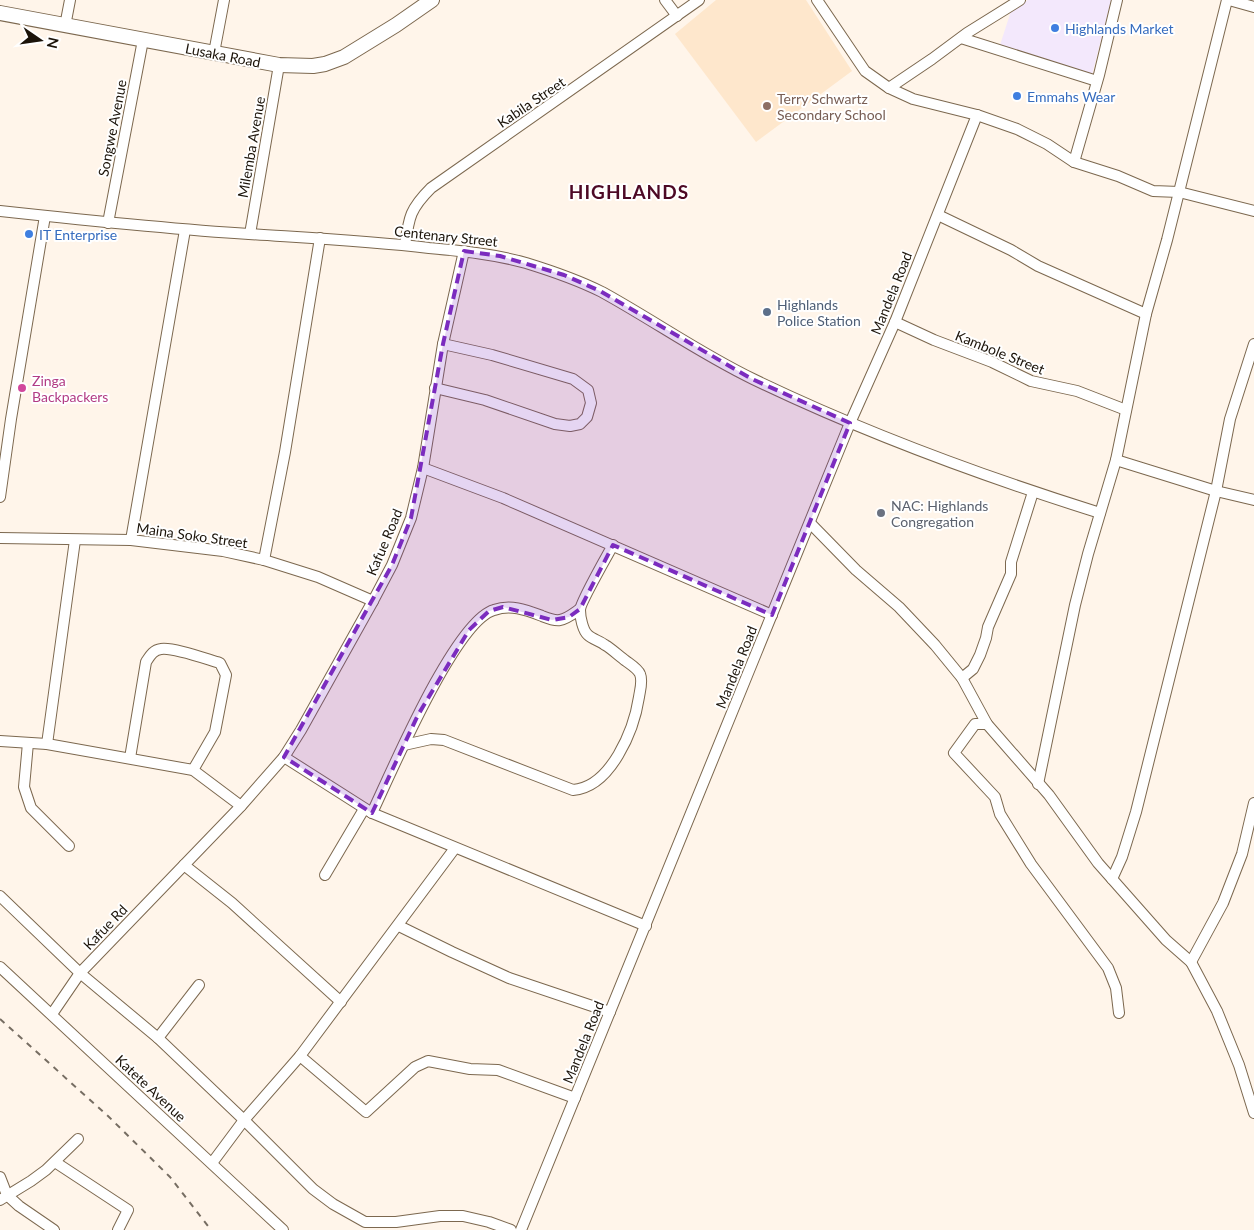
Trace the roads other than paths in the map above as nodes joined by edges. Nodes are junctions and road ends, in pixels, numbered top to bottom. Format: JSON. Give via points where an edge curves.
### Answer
{"nodes":[{"id":1,"x":70,"y":0,"type":"edge"},
{"id":2,"x":224,"y":0,"type":"edge"},
{"id":3,"x":665,"y":0,"type":"edge"},
{"id":4,"x":698,"y":0,"type":"edge"},
{"id":5,"x":1020,"y":0,"type":"edge"},
{"id":6,"x":1117,"y":0,"type":"edge"},
{"id":7,"x":1228,"y":0,"type":"edge"},
{"id":8,"x":425,"y":2,"type":"edge"},
{"id":9,"x":822,"y":2,"type":"edge"},
{"id":10,"x":1254,"y":7,"type":"edge"},
{"id":11,"x":0,"y":13,"type":"edge"},
{"id":12,"x":677,"y":16,"type":"junction"},
{"id":13,"x":65,"y":26,"type":"junction"},
{"id":14,"x":961,"y":38,"type":"junction"},
{"id":15,"x":143,"y":40,"type":"junction"},
{"id":16,"x":214,"y":53,"type":"junction"},
{"id":17,"x":279,"y":65,"type":"junction"},
{"id":18,"x":1097,"y":81,"type":"junction"},
{"id":19,"x":889,"y":88,"type":"junction"},
{"id":20,"x":977,"y":115,"type":"junction"},
{"id":21,"x":1074,"y":162,"type":"junction"},
{"id":22,"x":1179,"y":192,"type":"junction"},
{"id":23,"x":0,"y":211,"type":"edge"},
{"id":24,"x":1254,"y":211,"type":"edge"},
{"id":25,"x":938,"y":215,"type":"junction"},
{"id":26,"x":45,"y":216,"type":"junction"},
{"id":27,"x":108,"y":223,"type":"junction"},
{"id":28,"x":184,"y":230,"type":"junction"},
{"id":29,"x":250,"y":234,"type":"junction"},
{"id":30,"x":320,"y":238,"type":"junction"},
{"id":31,"x":405,"y":245,"type":"junction"},
{"id":32,"x":464,"y":252,"type":"junction"},
{"id":33,"x":1146,"y":314,"type":"junction"},
{"id":34,"x":895,"y":322,"type":"junction"},
{"id":35,"x":443,"y":344,"type":"junction"},
{"id":36,"x":1254,"y":344,"type":"edge"},
{"id":37,"x":436,"y":388,"type":"junction"},
{"id":38,"x":1126,"y":410,"type":"junction"},
{"id":39,"x":850,"y":423,"type":"junction"},
{"id":40,"x":1116,"y":460,"type":"junction"},
{"id":41,"x":423,"y":468,"type":"junction"},
{"id":42,"x":1216,"y":491,"type":"junction"},
{"id":43,"x":1033,"y":492,"type":"junction"},
{"id":44,"x":0,"y":497,"type":"edge"},
{"id":45,"x":1254,"y":500,"type":"edge"},
{"id":46,"x":1100,"y":514,"type":"junction"},
{"id":47,"x":810,"y":523,"type":"junction"},
{"id":48,"x":0,"y":538,"type":"edge"},
{"id":49,"x":75,"y":540,"type":"junction"},
{"id":50,"x":131,"y":540,"type":"junction"},
{"id":51,"x":613,"y":545,"type":"junction"},
{"id":52,"x":264,"y":560,"type":"junction"},
{"id":53,"x":373,"y":601,"type":"junction"},
{"id":54,"x":580,"y":609,"type":"junction"},
{"id":55,"x":772,"y":615,"type":"junction"},
{"id":56,"x":962,"y":678,"type":"junction"},
{"id":57,"x":987,"y":724,"type":"junction"},
{"id":58,"x":0,"y":741,"type":"edge"},
{"id":59,"x":28,"y":743,"type":"junction"},
{"id":60,"x":47,"y":744,"type":"junction"},
{"id":61,"x":404,"y":745,"type":"junction"},
{"id":62,"x":284,"y":757,"type":"junction"},
{"id":63,"x":130,"y":758,"type":"junction"},
{"id":64,"x":193,"y":770,"type":"junction"},
{"id":65,"x":1038,"y":784,"type":"junction"},
{"id":66,"x":1254,"y":803,"type":"edge"},
{"id":67,"x":241,"y":806,"type":"junction"},
{"id":68,"x":368,"y":811,"type":"junction"},
{"id":69,"x":69,"y":846,"type":"dead end"},
{"id":70,"x":455,"y":848,"type":"junction"},
{"id":71,"x":184,"y":865,"type":"junction"},
{"id":72,"x":325,"y":875,"type":"dead end"},
{"id":73,"x":1112,"y":879,"type":"junction"},
{"id":74,"x":0,"y":896,"type":"edge"},
{"id":75,"x":399,"y":926,"type":"junction"},
{"id":76,"x":646,"y":926,"type":"junction"},
{"id":77,"x":1191,"y":962,"type":"junction"},
{"id":78,"x":0,"y":967,"type":"edge"},
{"id":79,"x":80,"y":973,"type":"junction"},
{"id":80,"x":199,"y":985,"type":"dead end"},
{"id":81,"x":341,"y":1002,"type":"junction"},
{"id":82,"x":610,"y":1012,"type":"junction"},
{"id":83,"x":1119,"y":1013,"type":"dead end"},
{"id":84,"x":52,"y":1014,"type":"junction"},
{"id":85,"x":158,"y":1038,"type":"junction"},
{"id":86,"x":300,"y":1056,"type":"junction"},
{"id":87,"x":575,"y":1098,"type":"junction"},
{"id":88,"x":1254,"y":1113,"type":"edge"},
{"id":89,"x":244,"y":1120,"type":"junction"},
{"id":90,"x":78,"y":1139,"type":"dead end"},
{"id":91,"x":55,"y":1162,"type":"junction"},
{"id":92,"x":212,"y":1163,"type":"junction"},
{"id":93,"x":0,"y":1176,"type":"edge"},
{"id":94,"x":4,"y":1198,"type":"edge"},
{"id":95,"x":54,"y":1230,"type":"edge"},
{"id":96,"x":118,"y":1230,"type":"edge"},
{"id":97,"x":283,"y":1230,"type":"edge"},
{"id":98,"x":511,"y":1230,"type":"edge"},
{"id":99,"x":521,"y":1230,"type":"edge"}],
"edges":[{"from":1,"to":13,"type":"street"},
{"from":2,"to":16,"type":"street"},
{"from":3,"to":12,"type":"street"},
{"from":4,"to":12,"type":"street","name":"Kabila Street"},
{"from":5,"to":14,"type":"street"},
{"from":6,"to":18,"type":"street"},
{"from":7,"to":10,"type":"street"},
{"from":7,"to":22,"type":"street"},
{"from":8,"to":17,"type":"highway","name":"Lusaka Road","via":[[396,25],[344,57],[313,66]]},
{"from":9,"to":19,"type":"street","via":[[866,71]]},
{"from":11,"to":13,"type":"highway","name":"Lusaka Road"},
{"from":12,"to":31,"type":"street","name":"Kabila Street","via":[[431,188],[411,213]]},
{"from":13,"to":15,"type":"highway","name":"Lusaka Road"},
{"from":14,"to":18,"type":"street"},
{"from":14,"to":19,"type":"street"},
{"from":15,"to":16,"type":"highway","name":"Lusaka Road"},
{"from":15,"to":27,"type":"street","name":"Songwe Avenue"},
{"from":16,"to":17,"type":"highway","name":"Lusaka Road"},
{"from":17,"to":29,"type":"street","name":"Milemba Avenue"},
{"from":18,"to":21,"type":"street"},
{"from":19,"to":20,"type":"street","via":[[913,98]]},
{"from":20,"to":21,"type":"street","via":[[1017,129]]},
{"from":20,"to":25,"type":"street","name":"Mandela Road"},
{"from":21,"to":22,"type":"street","via":[[1153,191]]},
{"from":22,"to":24,"type":"street"},
{"from":22,"to":33,"type":"street"},
{"from":23,"to":26,"type":"street","name":"Centenary Street"},
{"from":25,"to":33,"type":"street","via":[[1038,266]]},
{"from":25,"to":34,"type":"street","name":"Mandela Road"},
{"from":26,"to":27,"type":"street","name":"Centenary Street"},
{"from":26,"to":44,"type":"street"},
{"from":27,"to":28,"type":"street","name":"Centenary Street"},
{"from":28,"to":29,"type":"street","name":"Centenary Street"},
{"from":28,"to":50,"type":"street"},
{"from":29,"to":30,"type":"street","name":"Centenary Street"},
{"from":30,"to":31,"type":"street","name":"Centenary Street"},
{"from":30,"to":52,"type":"street","via":[[289,433]]},
{"from":31,"to":32,"type":"street","name":"Centenary Street"},
{"from":32,"to":35,"type":"street","name":"Kafue Road"},
{"from":32,"to":39,"type":"street","name":"Centenary Street","via":[[500,256],[573,279],[600,291],[752,379]]},
{"from":33,"to":38,"type":"street"},
{"from":34,"to":38,"type":"street","name":"Kambole Street","via":[[1031,381],[1077,391]]},
{"from":34,"to":39,"type":"street","name":"Mandela Road"},
{"from":35,"to":37,"type":"street","name":"Kafue Road"},
{"from":35,"to":37,"type":"street","via":[[573,379],[588,390],[591,403],[587,417],[580,424],[570,426]]},
{"from":36,"to":42,"type":"street","via":[[1230,419]]},
{"from":37,"to":41,"type":"street","name":"Kafue Road"},
{"from":38,"to":40,"type":"street"},
{"from":39,"to":43,"type":"street","name":"Centenary Street"},
{"from":39,"to":47,"type":"street","name":"Mandela Road"},
{"from":40,"to":42,"type":"street"},
{"from":40,"to":46,"type":"street"},
{"from":41,"to":51,"type":"street","via":[[475,486]]},
{"from":41,"to":53,"type":"street","name":"Kafue Road","via":[[411,518]]},
{"from":42,"to":45,"type":"street"},
{"from":42,"to":73,"type":"street","via":[[1136,812]]},
{"from":43,"to":46,"type":"street","name":"Centenary Street"},
{"from":43,"to":56,"type":"street","via":[[1010,562],[1011,574],[973,668]]},
{"from":46,"to":65,"type":"street","via":[[1075,605]]},
{"from":47,"to":55,"type":"street","name":"Mandela Road"},
{"from":47,"to":56,"type":"street","via":[[856,570],[899,607]]},
{"from":48,"to":49,"type":"street","name":"Maina Soko Street"},
{"from":49,"to":50,"type":"street","name":"Maina Soko Street"},
{"from":49,"to":60,"type":"street"},
{"from":50,"to":52,"type":"street","name":"Maina Soko Street","via":[[184,545]]},
{"from":51,"to":54,"type":"street"},
{"from":51,"to":55,"type":"street"},
{"from":52,"to":53,"type":"street","name":"Maina Soko Street","via":[[318,577]]},
{"from":53,"to":62,"type":"street","name":"Kafue Road"},
{"from":54,"to":61,"type":"street","via":[[560,620],[524,609],[503,607],[489,611],[469,630],[448,659]]},
{"from":54,"to":61,"type":"street","via":[[588,636],[631,665],[640,673],[641,682],[631,730],[620,754],[591,785],[572,790],[444,740],[431,739]]},
{"from":55,"to":76,"type":"street","name":"Mandela Road"},
{"from":56,"to":57,"type":"street"},
{"from":57,"to":65,"type":"street"},
{"from":57,"to":83,"type":"street","via":[[975,724],[954,753],[995,797],[1000,814],[1032,864],[1108,968],[1116,988]]},
{"from":58,"to":59,"type":"street"},
{"from":59,"to":60,"type":"street"},
{"from":59,"to":69,"type":"street","via":[[24,788],[31,808]]},
{"from":60,"to":63,"type":"street"},
{"from":61,"to":68,"type":"street"},
{"from":62,"to":67,"type":"street","name":"Kafue Road"},
{"from":62,"to":68,"type":"street"},
{"from":63,"to":64,"type":"street"},
{"from":63,"to":64,"type":"street","via":[[146,662],[153,652],[172,650],[220,663],[226,675],[215,732]]},
{"from":64,"to":67,"type":"street"},
{"from":65,"to":73,"type":"street"},
{"from":66,"to":77,"type":"street","via":[[1239,862]]},
{"from":67,"to":71,"type":"street","name":"Kafue Rd"},
{"from":68,"to":70,"type":"street"},
{"from":68,"to":72,"type":"street"},
{"from":70,"to":75,"type":"street"},
{"from":70,"to":76,"type":"street"},
{"from":71,"to":79,"type":"street","name":"Kafue Rd"},
{"from":71,"to":81,"type":"street","via":[[232,903]]},
{"from":73,"to":77,"type":"street","via":[[1166,940]]},
{"from":74,"to":79,"type":"street"},
{"from":75,"to":81,"type":"street"},
{"from":75,"to":82,"type":"street","via":[[509,978]]},
{"from":76,"to":82,"type":"street","name":"Mandela Road"},
{"from":77,"to":88,"type":"street","via":[[1240,1065]]},
{"from":78,"to":84,"type":"street","name":"Katete Avenue"},
{"from":79,"to":84,"type":"street","name":"Kafue Rd"},
{"from":79,"to":85,"type":"street"},
{"from":80,"to":85,"type":"street"},
{"from":81,"to":86,"type":"street"},
{"from":82,"to":87,"type":"street","name":"Mandela Road"},
{"from":84,"to":92,"type":"street","name":"Katete Avenue"},
{"from":85,"to":89,"type":"street"},
{"from":86,"to":87,"type":"street","via":[[366,1112],[415,1067],[428,1061],[470,1069],[498,1070]]},
{"from":86,"to":89,"type":"street"},
{"from":87,"to":99,"type":"street","name":"Mandela Road"},
{"from":89,"to":92,"type":"street"},
{"from":89,"to":98,"type":"street","via":[[313,1189],[365,1222],[463,1216]]},
{"from":90,"to":91,"type":"street"},
{"from":91,"to":94,"type":"street"},
{"from":91,"to":96,"type":"street","via":[[128,1210]]},
{"from":92,"to":97,"type":"street","name":"Katete Avenue"},
{"from":93,"to":94,"type":"street"},
{"from":94,"to":95,"type":"street"}]}
